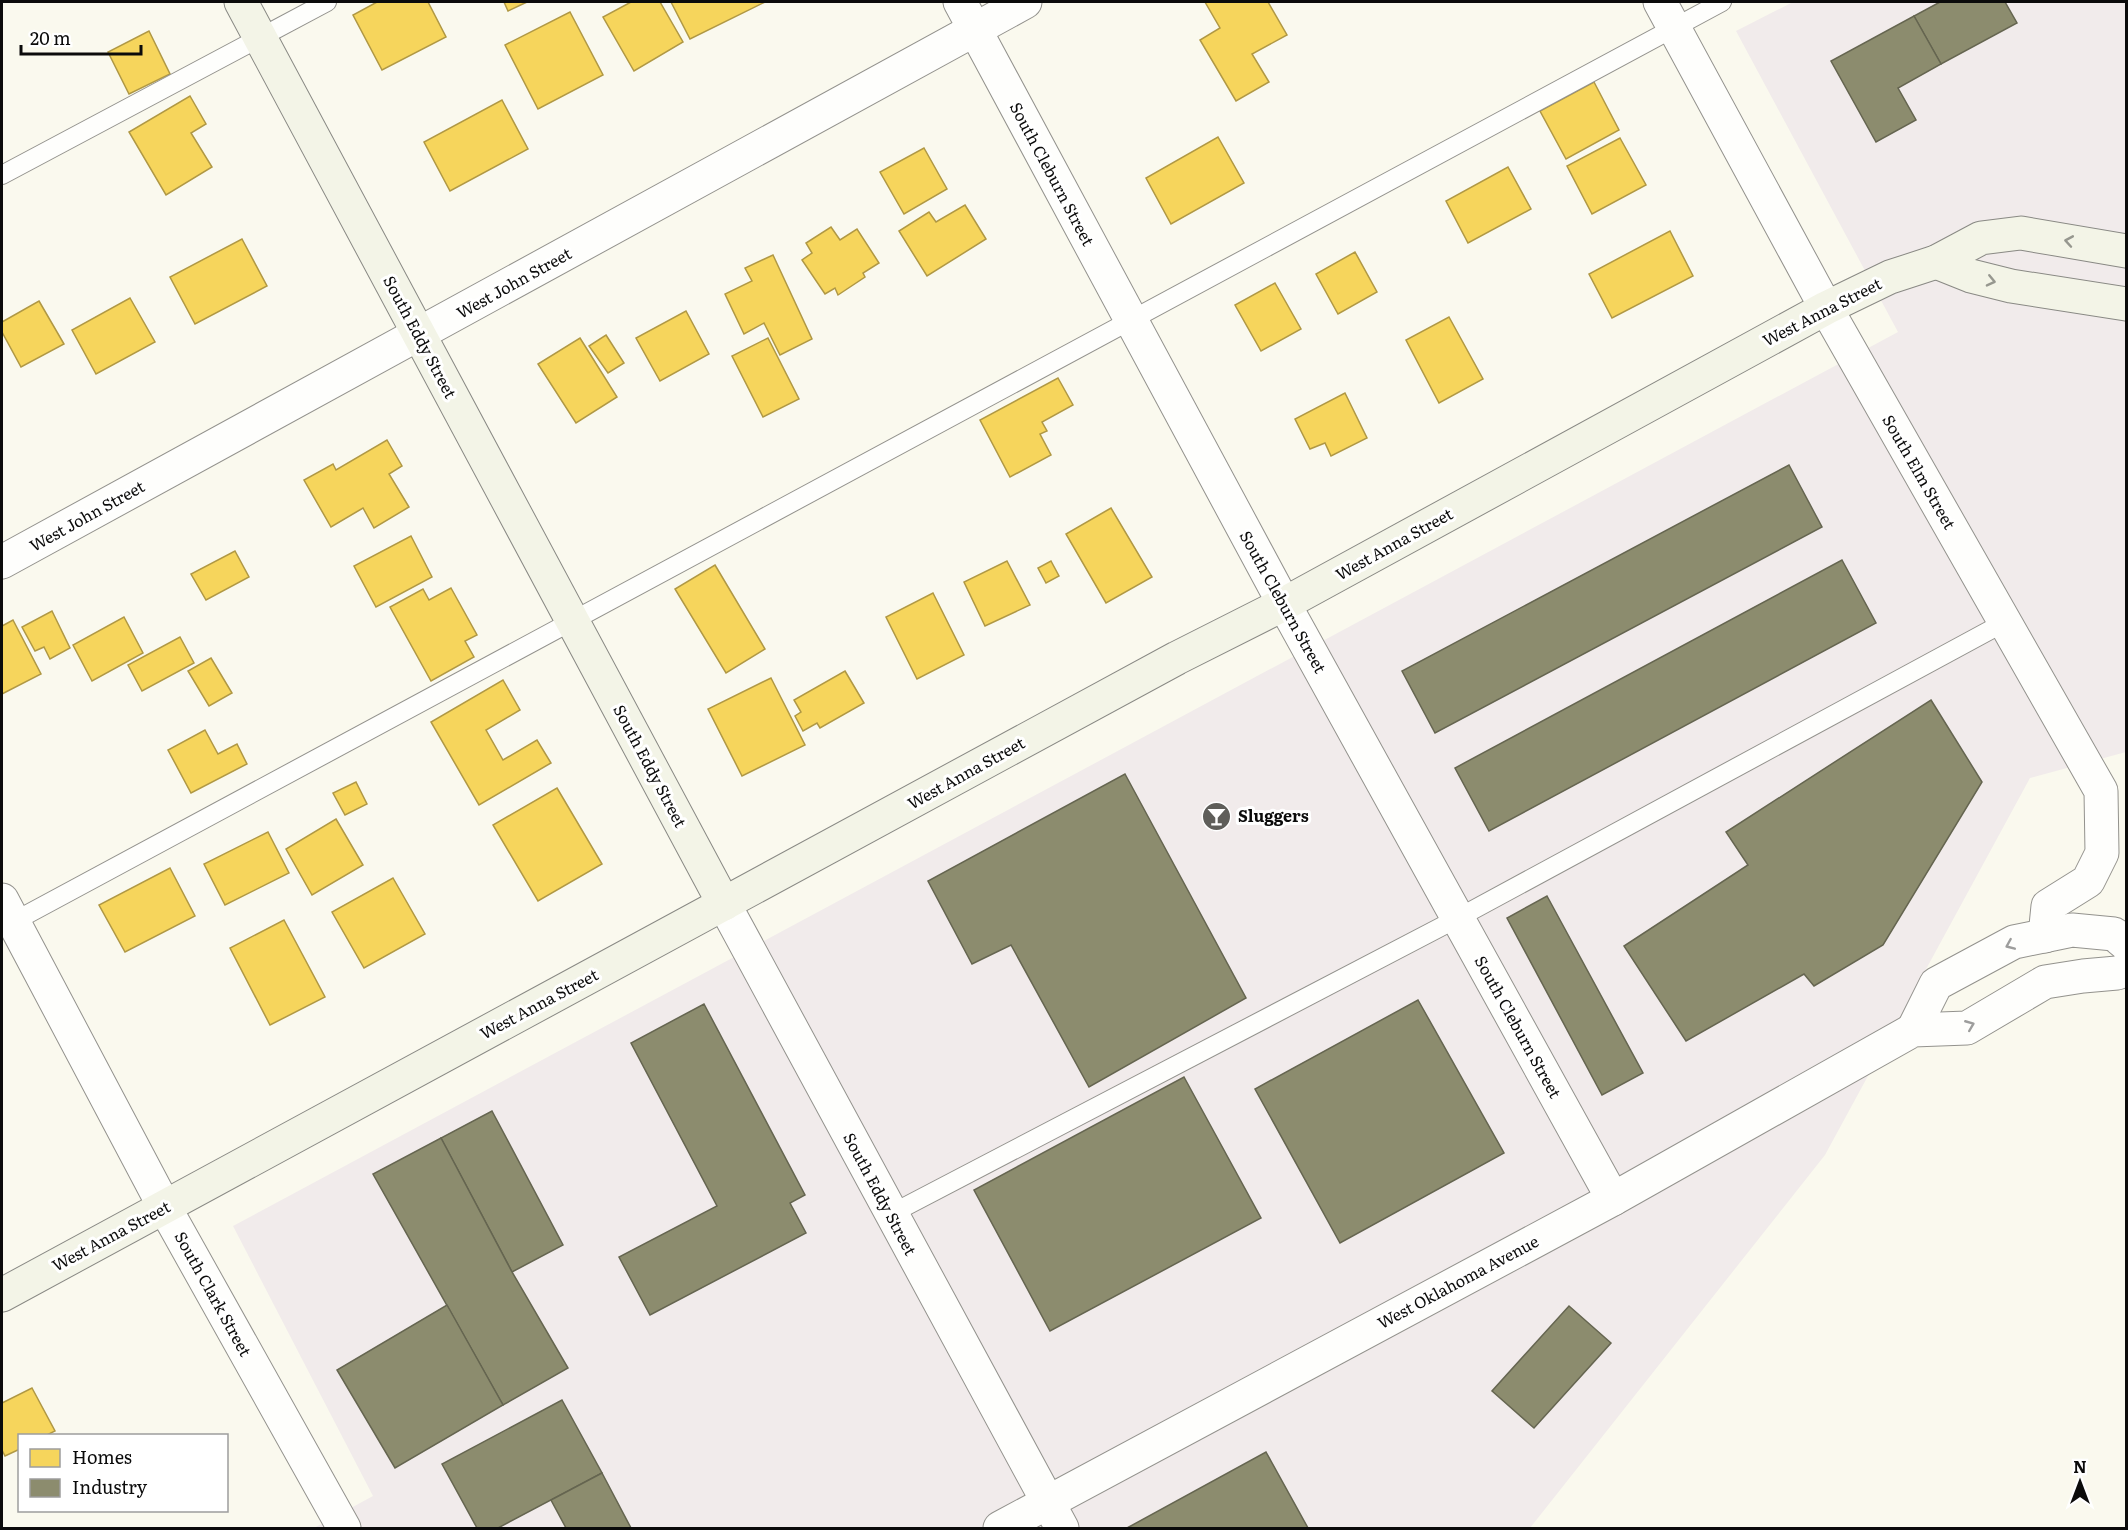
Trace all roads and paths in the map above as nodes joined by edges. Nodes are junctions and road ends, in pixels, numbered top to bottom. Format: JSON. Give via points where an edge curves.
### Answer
{"nodes":[{"id":1,"x":241,"y":2,"type":"edge"},
{"id":2,"x":327,"y":2,"type":"edge"},
{"id":3,"x":1025,"y":2,"type":"edge"},
{"id":4,"x":1722,"y":2,"type":"edge"},
{"id":5,"x":1667,"y":14,"type":"edge"},
{"id":6,"x":967,"y":15,"type":"edge"},
{"id":7,"x":260,"y":37,"type":"junction"},
{"id":8,"x":2,"y":175,"type":"edge"},
{"id":9,"x":2127,"y":251,"type":"edge"},
{"id":10,"x":1936,"y":262,"type":"junction"},
{"id":11,"x":2127,"y":304,"type":"edge"},
{"id":12,"x":1826,"y":308,"type":"junction"},
{"id":13,"x":1130,"y":320,"type":"junction"},
{"id":14,"x":419,"y":335,"type":"junction"},
{"id":15,"x":2,"y":562,"type":"edge"},
{"id":16,"x":1284,"y":604,"type":"junction"},
{"id":17,"x":572,"y":621,"type":"junction"},
{"id":18,"x":2005,"y":622,"type":"junction"},
{"id":19,"x":724,"y":904,"type":"junction"},
{"id":20,"x":7,"y":911,"type":"edge"},
{"id":21,"x":1458,"y":918,"type":"junction"},
{"id":22,"x":2045,"y":936,"type":"junction"},
{"id":23,"x":2127,"y":944,"type":"edge"},
{"id":24,"x":2127,"y":970,"type":"edge"},
{"id":25,"x":1913,"y":1030,"type":"junction"},
{"id":26,"x":1613,"y":1199,"type":"junction"},
{"id":27,"x":165,"y":1208,"type":"junction"},
{"id":28,"x":891,"y":1214,"type":"junction"},
{"id":29,"x":2,"y":1295,"type":"edge"},
{"id":30,"x":1055,"y":1516,"type":"edge"},
{"id":31,"x":344,"y":1528,"type":"edge"},
{"id":32,"x":1000,"y":1528,"type":"edge"}],
"edges":[{"from":1,"to":7,"type":"main road","name":"South Eddy Street"},
{"from":2,"to":7,"type":"lane"},
{"from":3,"to":6,"type":"street","name":"West John Street"},
{"from":4,"to":5,"type":"lane"},
{"from":5,"to":12,"type":"street","name":"South Elm Street"},
{"from":5,"to":13,"type":"lane"},
{"from":6,"to":13,"type":"street","name":"South Cleburn Street"},
{"from":6,"to":14,"type":"street","name":"West John Street"},
{"from":7,"to":8,"type":"lane"},
{"from":7,"to":14,"type":"main road","name":"South Eddy Street"},
{"from":9,"to":10,"type":"main road","name":"West Anna Street","one_way":true,"via":[[2021,233],[1981,238]]},
{"from":10,"to":11,"type":"main road","one_way":true,"via":[[2011,286]]},
{"from":10,"to":12,"type":"main road","name":"West Anna Street","via":[[1890,277]]},
{"from":12,"to":16,"type":"main road","name":"West Anna Street"},
{"from":12,"to":18,"type":"street","name":"South Elm Street"},
{"from":13,"to":16,"type":"street","name":"South Cleburn Street"},
{"from":13,"to":17,"type":"lane"},
{"from":14,"to":15,"type":"street","name":"West John Street"},
{"from":14,"to":17,"type":"main road","name":"South Eddy Street"},
{"from":16,"to":19,"type":"main road","name":"West Anna Street"},
{"from":16,"to":21,"type":"street","name":"South Cleburn Street"},
{"from":17,"to":19,"type":"main road","name":"South Eddy Street"},
{"from":17,"to":20,"type":"lane"},
{"from":18,"to":21,"type":"lane"},
{"from":18,"to":22,"type":"street","name":"South Elm Street","via":[[2102,792],[2102,853],[2088,881],[2049,906]]},
{"from":19,"to":27,"type":"main road","name":"West Anna Street"},
{"from":19,"to":28,"type":"street","name":"South Eddy Street"},
{"from":20,"to":27,"type":"street","name":"South Clark Street"},
{"from":21,"to":26,"type":"street","name":"South Cleburn Street"},
{"from":21,"to":28,"type":"lane"},
{"from":22,"to":23,"type":"street","via":[[2072,930],[2114,934]]},
{"from":22,"to":25,"type":"street","one_way":true,"via":[[2014,942],[1936,984]]},
{"from":25,"to":24,"type":"street","name":"West Oklahoma Avenue","one_way":true,"via":[[1967,1028],[2045,982]]},
{"from":25,"to":26,"type":"street","name":"West Oklahoma Avenue"},
{"from":26,"to":30,"type":"street","name":"West Oklahoma Avenue"},
{"from":27,"to":29,"type":"main road","name":"West Anna Street"},
{"from":27,"to":31,"type":"street","name":"South Clark Street"},
{"from":28,"to":30,"type":"street","name":"South Eddy Street"},
{"from":30,"to":32,"type":"street","name":"West Oklahoma Avenue"}]}
